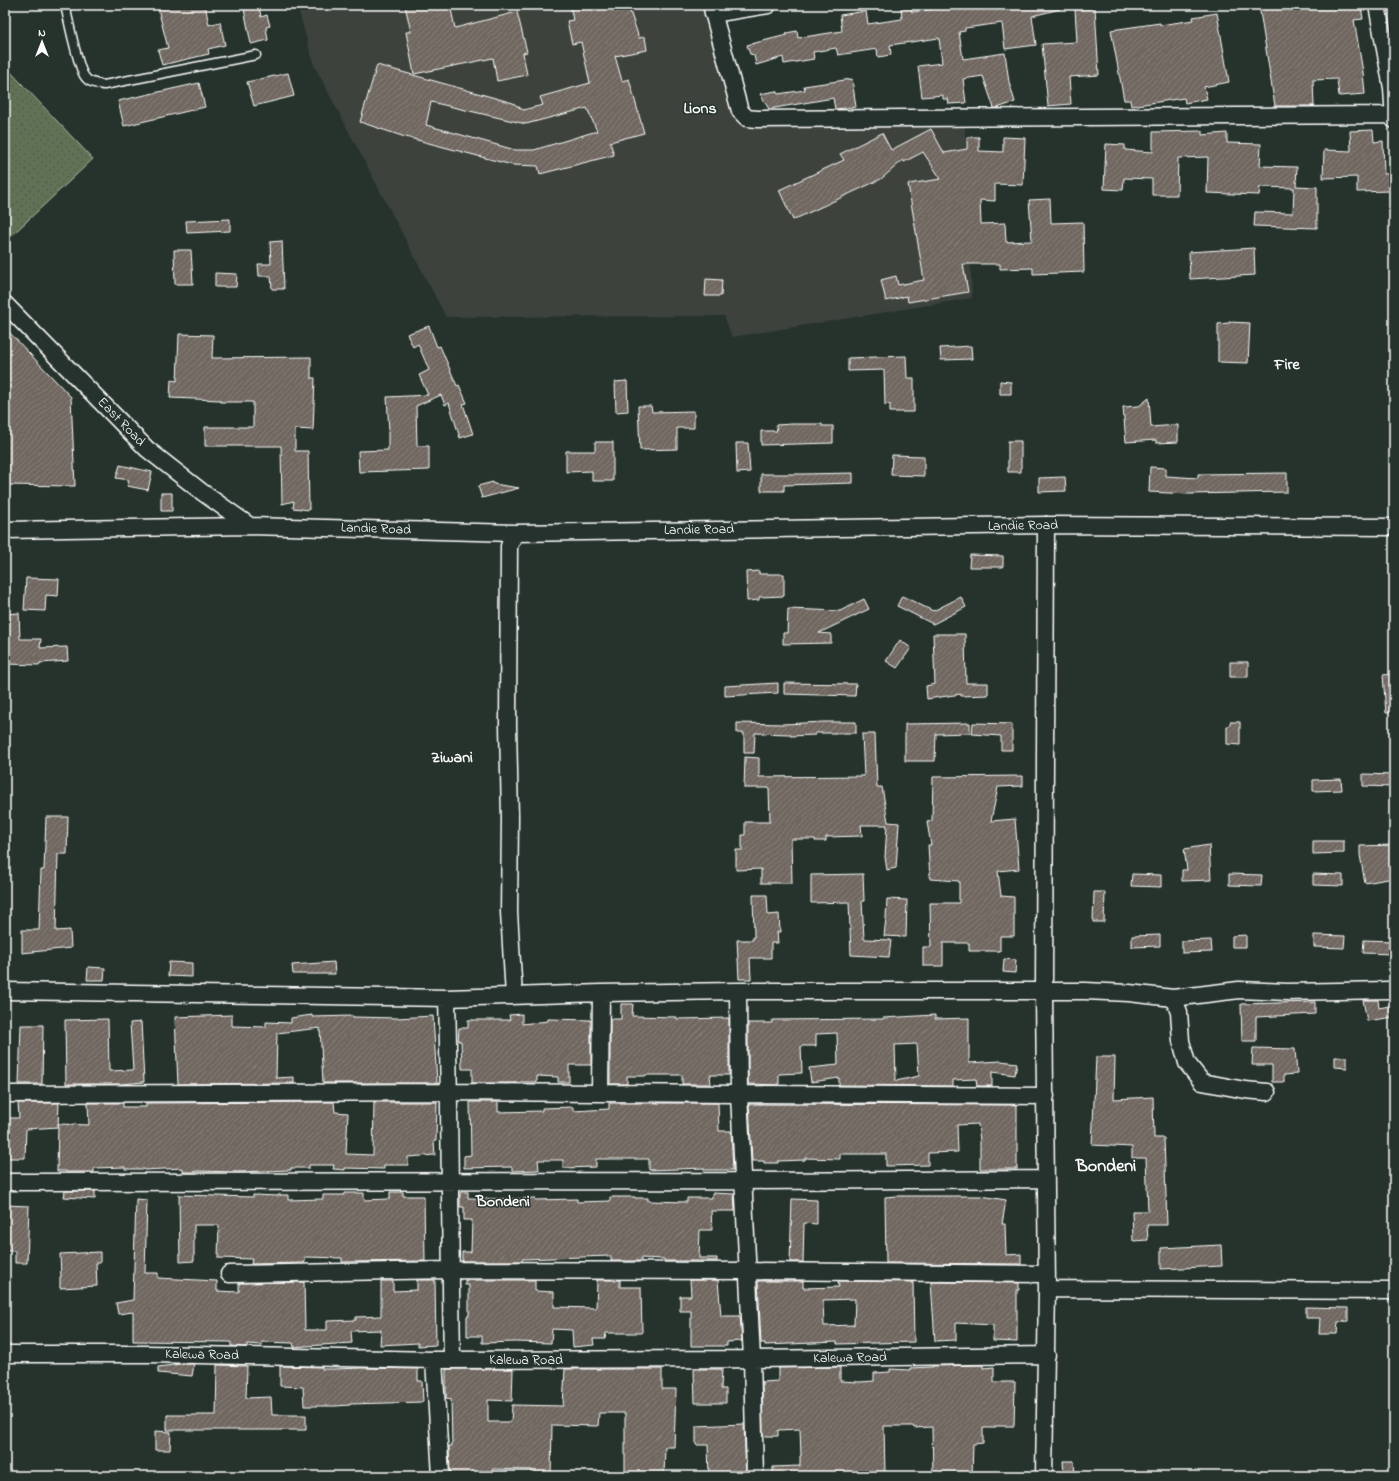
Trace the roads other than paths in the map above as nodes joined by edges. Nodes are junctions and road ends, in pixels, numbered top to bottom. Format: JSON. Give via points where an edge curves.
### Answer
{"nodes":[{"id":1,"x":65,"y":5,"type":"edge"},
{"id":2,"x":768,"y":5,"type":"edge"},
{"id":3,"x":1377,"y":5,"type":"edge"},
{"id":4,"x":712,"y":10,"type":"edge"},
{"id":5,"x":256,"y":55,"type":"dead end"},
{"id":6,"x":1393,"y":88,"type":"edge"},
{"id":7,"x":1394,"y":117,"type":"edge"},
{"id":8,"x":5,"y":304,"type":"edge"},
{"id":9,"x":250,"y":526,"type":"junction"},
{"id":10,"x":1046,"y":526,"type":"junction"},
{"id":11,"x":1394,"y":527,"type":"edge"},
{"id":12,"x":5,"y":530,"type":"edge"},
{"id":13,"x":515,"y":533,"type":"junction"},
{"id":14,"x":1389,"y":990,"type":"dead end"},
{"id":15,"x":5,"y":991,"type":"edge"},
{"id":16,"x":738,"y":991,"type":"junction"},
{"id":17,"x":1044,"y":991,"type":"junction"},
{"id":18,"x":601,"y":992,"type":"junction"},
{"id":19,"x":514,"y":996,"type":"junction"},
{"id":20,"x":447,"y":998,"type":"junction"},
{"id":21,"x":1173,"y":998,"type":"junction"},
{"id":22,"x":450,"y":1092,"type":"junction"},
{"id":23,"x":1267,"y":1092,"type":"dead end"},
{"id":24,"x":600,"y":1093,"type":"junction"},
{"id":25,"x":5,"y":1094,"type":"edge"},
{"id":26,"x":739,"y":1094,"type":"junction"},
{"id":27,"x":1046,"y":1096,"type":"junction"},
{"id":28,"x":1046,"y":1179,"type":"junction"},
{"id":29,"x":449,"y":1181,"type":"junction"},
{"id":30,"x":743,"y":1181,"type":"junction"},
{"id":31,"x":5,"y":1182,"type":"edge"},
{"id":32,"x":450,"y":1270,"type":"junction"},
{"id":33,"x":748,"y":1271,"type":"junction"},
{"id":34,"x":229,"y":1274,"type":"dead end"},
{"id":35,"x":1047,"y":1282,"type":"junction"},
{"id":36,"x":1394,"y":1291,"type":"edge"},
{"id":37,"x":5,"y":1354,"type":"edge"},
{"id":38,"x":1047,"y":1355,"type":"junction"},
{"id":39,"x":752,"y":1359,"type":"junction"},
{"id":40,"x":434,"y":1360,"type":"junction"},
{"id":41,"x":452,"y":1360,"type":"junction"},
{"id":42,"x":441,"y":1476,"type":"edge"},
{"id":43,"x":755,"y":1476,"type":"edge"},
{"id":44,"x":1044,"y":1476,"type":"edge"}],
"edges":[{"from":1,"to":5,"type":"lane","via":[[84,77],[94,83],[104,85]]},
{"from":2,"to":4,"type":"street"},
{"from":3,"to":6,"type":"street"},
{"from":4,"to":7,"type":"street","via":[[740,111],[747,118]]},
{"from":6,"to":7,"type":"street"},
{"from":8,"to":9,"type":"street","name":"East Road","via":[[147,449]]},
{"from":9,"to":12,"type":"street","name":"Landie Road"},
{"from":9,"to":13,"type":"street","name":"Landie Road"},
{"from":10,"to":11,"type":"street","name":"Landie Road"},
{"from":10,"to":13,"type":"street","name":"Landie Road"},
{"from":10,"to":17,"type":"street"},
{"from":13,"to":19,"type":"street","via":[[509,546],[508,718],[509,912]]},
{"from":14,"to":21,"type":"street","via":[[1239,990]]},
{"from":15,"to":20,"type":"street"},
{"from":16,"to":17,"type":"street"},
{"from":16,"to":18,"type":"street"},
{"from":16,"to":26,"type":"street"},
{"from":17,"to":21,"type":"street","via":[[1129,992]]},
{"from":17,"to":27,"type":"street"},
{"from":18,"to":19,"type":"street"},
{"from":18,"to":24,"type":"street"},
{"from":19,"to":20,"type":"street"},
{"from":20,"to":22,"type":"street"},
{"from":21,"to":23,"type":"street","via":[[1179,1012],[1181,1041],[1187,1063],[1202,1082]]},
{"from":22,"to":24,"type":"street"},
{"from":22,"to":25,"type":"street"},
{"from":22,"to":29,"type":"street"},
{"from":24,"to":26,"type":"street"},
{"from":26,"to":27,"type":"street"},
{"from":26,"to":30,"type":"street"},
{"from":27,"to":28,"type":"street"},
{"from":28,"to":30,"type":"street"},
{"from":28,"to":35,"type":"street"},
{"from":29,"to":30,"type":"street"},
{"from":29,"to":31,"type":"street"},
{"from":29,"to":32,"type":"street"},
{"from":30,"to":33,"type":"street"},
{"from":32,"to":33,"type":"street"},
{"from":32,"to":34,"type":"street"},
{"from":32,"to":41,"type":"street"},
{"from":33,"to":35,"type":"street"},
{"from":33,"to":39,"type":"street"},
{"from":35,"to":36,"type":"street"},
{"from":35,"to":38,"type":"street"},
{"from":37,"to":40,"type":"street","name":"Kalewa Road"},
{"from":38,"to":39,"type":"street","name":"Kalewa Road"},
{"from":38,"to":44,"type":"street"},
{"from":39,"to":41,"type":"street","name":"Kalewa Road"},
{"from":39,"to":43,"type":"street"},
{"from":40,"to":41,"type":"street","name":"Kalewa Road"},
{"from":40,"to":42,"type":"street"}]}
